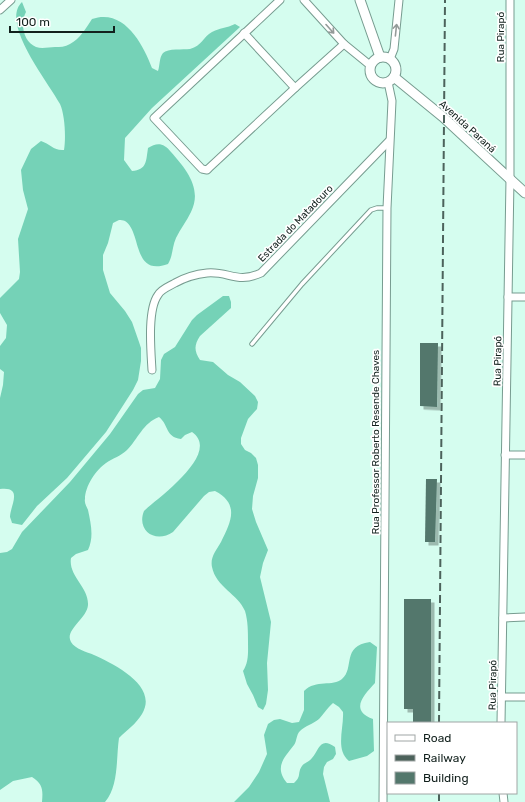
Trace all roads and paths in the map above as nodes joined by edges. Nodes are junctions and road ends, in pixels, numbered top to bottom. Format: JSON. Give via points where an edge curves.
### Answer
{"nodes":[{"id":1,"x":11,"y":0,"type":"edge"},
{"id":2,"x":280,"y":0,"type":"edge"},
{"id":3,"x":304,"y":0,"type":"edge"},
{"id":4,"x":360,"y":0,"type":"edge"},
{"id":5,"x":399,"y":0,"type":"edge"},
{"id":6,"x":510,"y":0,"type":"edge"},
{"id":7,"x":0,"y":10,"type":"edge"},
{"id":8,"x":244,"y":33,"type":"junction"},
{"id":9,"x":344,"y":44,"type":"junction"},
{"id":10,"x":380,"y":57,"type":"junction"},
{"id":11,"x":390,"y":59,"type":"junction"},
{"id":12,"x":371,"y":66,"type":"junction"},
{"id":13,"x":391,"y":80,"type":"junction"},
{"id":14,"x":295,"y":88,"type":"junction"},
{"id":15,"x":389,"y":141,"type":"junction"},
{"id":16,"x":510,"y":179,"type":"junction"},
{"id":17,"x":525,"y":193,"type":"edge"},
{"id":18,"x":386,"y":208,"type":"junction"},
{"id":19,"x":508,"y":297,"type":"junction"},
{"id":20,"x":525,"y":297,"type":"edge"},
{"id":21,"x":252,"y":344,"type":"dead end"},
{"id":22,"x":152,"y":370,"type":"dead end"},
{"id":23,"x":505,"y":455,"type":"junction"},
{"id":24,"x":525,"y":456,"type":"edge"},
{"id":25,"x":525,"y":617,"type":"edge"},
{"id":26,"x":503,"y":618,"type":"junction"},
{"id":27,"x":502,"y":697,"type":"junction"},
{"id":28,"x":525,"y":697,"type":"edge"},
{"id":29,"x":501,"y":722,"type":"edge"},
{"id":30,"x":385,"y":746,"type":"edge"},
{"id":31,"x":383,"y":802,"type":"edge"}],
"edges":[{"from":1,"to":7,"type":"street"},
{"from":2,"to":8,"type":"street"},
{"from":3,"to":9,"type":"street","one_way":true},
{"from":4,"to":10,"type":"street"},
{"from":11,"to":5,"type":"street","one_way":true,"via":[[394,49]]},
{"from":6,"to":16,"type":"street","name":"Rua Pirapó"},
{"from":8,"to":14,"type":"street"},
{"from":8,"to":14,"type":"street","via":[[154,118],[202,169],[207,170]]},
{"from":9,"to":12,"type":"street"},
{"from":9,"to":14,"type":"street"},
{"from":10,"to":11,"type":"street"},
{"from":10,"to":12,"type":"street","via":[[374,60]]},
{"from":11,"to":13,"type":"street","via":[[395,66],[396,74]]},
{"from":12,"to":13,"type":"street","via":[[371,74],[376,81],[379,83]]},
{"from":13,"to":15,"type":"street","name":"Rua Professor Roberto Resende Chaves"},
{"from":13,"to":16,"type":"street","name":"Avenida Paraná","via":[[443,117]]},
{"from":15,"to":18,"type":"street","name":"Rua Professor Roberto Resende Chaves"},
{"from":15,"to":22,"type":"street","name":"Estrada do Matadouro","via":[[261,273],[244,278],[207,273],[182,280],[158,293],[153,305],[150,336]]},
{"from":16,"to":17,"type":"street","name":"Avenida Paraná"},
{"from":16,"to":19,"type":"street","name":"Rua Pirapó"},
{"from":18,"to":21,"type":"lane","via":[[371,210],[307,278]]},
{"from":18,"to":30,"type":"street","name":"Rua Professor Roberto Resende Chaves"},
{"from":19,"to":20,"type":"street"},
{"from":19,"to":23,"type":"street","name":"Rua Pirapó"},
{"from":23,"to":24,"type":"street"},
{"from":23,"to":26,"type":"street","name":"Rua Pirapó"},
{"from":25,"to":26,"type":"street"},
{"from":26,"to":27,"type":"street","name":"Rua Pirapó"},
{"from":27,"to":28,"type":"street"},
{"from":27,"to":29,"type":"street","name":"Rua Pirapó"},
{"from":30,"to":31,"type":"street","name":"Rua Professor Roberto Resende Chaves"}]}
